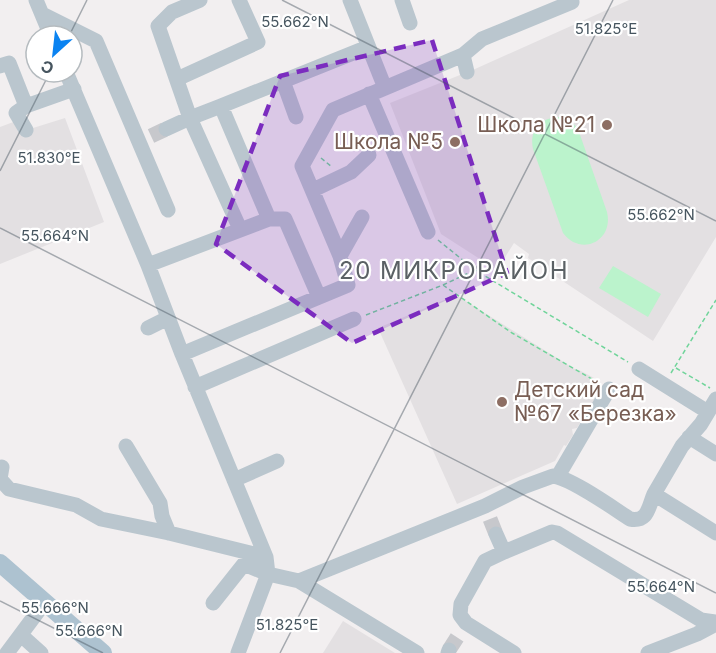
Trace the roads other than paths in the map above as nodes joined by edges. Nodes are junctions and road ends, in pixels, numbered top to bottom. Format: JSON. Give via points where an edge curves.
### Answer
{"nodes":[{"id":1,"x":200,"y":0,"type":"edge"},
{"id":2,"x":239,"y":0,"type":"edge"},
{"id":3,"x":351,"y":0,"type":"edge"},
{"id":4,"x":402,"y":0,"type":"edge"},
{"id":5,"x":571,"y":0,"type":"edge"},
{"id":6,"x":170,"y":6,"type":"edge"},
{"id":7,"x":39,"y":7,"type":"edge"},
{"id":8,"x":410,"y":23,"type":"dead end"},
{"id":9,"x":46,"y":24,"type":"edge"},
{"id":10,"x":368,"y":47,"type":"junction"},
{"id":11,"x":464,"y":55,"type":"junction"},
{"id":12,"x":0,"y":66,"type":"edge"},
{"id":13,"x":467,"y":72,"type":"dead end"},
{"id":14,"x":177,"y":79,"type":"junction"},
{"id":15,"x":283,"y":81,"type":"junction"},
{"id":16,"x":72,"y":84,"type":"edge"},
{"id":17,"x":385,"y":88,"type":"junction"},
{"id":18,"x":74,"y":89,"type":"junction"},
{"id":19,"x":369,"y":94,"type":"junction"},
{"id":20,"x":26,"y":106,"type":"junction"},
{"id":21,"x":221,"y":106,"type":"junction"},
{"id":22,"x":296,"y":117,"type":"dead end"},
{"id":23,"x":190,"y":118,"type":"junction"},
{"id":24,"x":166,"y":129,"type":"tunnel mouth"},
{"id":25,"x":26,"y":130,"type":"dead end"},
{"id":26,"x":369,"y":155,"type":"dead end"},
{"id":27,"x":313,"y":190,"type":"junction"},
{"id":28,"x":168,"y":210,"type":"dead end"},
{"id":29,"x":362,"y":218,"type":"dead end"},
{"id":30,"x":269,"y":219,"type":"junction"},
{"id":31,"x":240,"y":230,"type":"junction"},
{"id":32,"x":428,"y":232,"type":"road end"},
{"id":33,"x":340,"y":256,"type":"junction"},
{"id":34,"x":148,"y":265,"type":"junction"},
{"id":35,"x":320,"y":297,"type":"junction"},
{"id":36,"x":168,"y":318,"type":"junction"},
{"id":37,"x":354,"y":319,"type":"road end"},
{"id":38,"x":148,"y":328,"type":"dead end"},
{"id":39,"x":182,"y":354,"type":"junction"},
{"id":40,"x":639,"y":369,"type":"road end"},
{"id":41,"x":195,"y":387,"type":"junction"},
{"id":42,"x":609,"y":389,"type":"road end"},
{"id":43,"x":712,"y":406,"type":"edge"},
{"id":44,"x":689,"y":437,"type":"junction"},
{"id":45,"x":126,"y":446,"type":"dead end"},
{"id":46,"x":716,"y":454,"type":"edge"},
{"id":47,"x":278,"y":461,"type":"dead end"},
{"id":48,"x":0,"y":468,"type":"edge"},
{"id":49,"x":558,"y":476,"type":"junction"},
{"id":50,"x":234,"y":480,"type":"junction"},
{"id":51,"x":654,"y":494,"type":"junction"},
{"id":52,"x":169,"y":533,"type":"junction"},
{"id":53,"x":716,"y":533,"type":"edge"},
{"id":54,"x":496,"y":534,"type":"tunnel mouth"},
{"id":55,"x":504,"y":552,"type":"junction"},
{"id":56,"x":266,"y":557,"type":"junction"},
{"id":57,"x":0,"y":563,"type":"edge"},
{"id":58,"x":268,"y":574,"type":"junction"},
{"id":59,"x":299,"y":581,"type":"junction"},
{"id":60,"x":45,"y":602,"type":"junction"},
{"id":61,"x":213,"y":603,"type":"dead end"},
{"id":62,"x":716,"y":623,"type":"edge"},
{"id":63,"x":21,"y":635,"type":"junction"},
{"id":64,"x":7,"y":653,"type":"edge"},
{"id":65,"x":40,"y":653,"type":"edge"},
{"id":66,"x":103,"y":653,"type":"edge"},
{"id":67,"x":238,"y":653,"type":"edge"},
{"id":68,"x":417,"y":653,"type":"edge"},
{"id":69,"x":514,"y":653,"type":"edge"},
{"id":70,"x":648,"y":653,"type":"edge"}],
"edges":[{"from":1,"to":6,"type":"lane"},
{"from":2,"to":14,"type":"lane","via":[[258,42]]},
{"from":3,"to":10,"type":"lane"},
{"from":4,"to":8,"type":"lane"},
{"from":5,"to":11,"type":"lane","via":[[482,39]]},
{"from":6,"to":14,"type":"lane","via":[[158,26]]},
{"from":7,"to":9,"type":"lane"},
{"from":7,"to":28,"type":"lane","via":[[96,41],[144,138]]},
{"from":10,"to":15,"type":"lane"},
{"from":10,"to":17,"type":"lane"},
{"from":11,"to":13,"type":"lane"},
{"from":11,"to":17,"type":"lane"},
{"from":12,"to":20,"type":"lane","via":[[9,63]]},
{"from":14,"to":23,"type":"lane"},
{"from":15,"to":21,"type":"lane"},
{"from":15,"to":22,"type":"lane"},
{"from":16,"to":18,"type":"lane"},
{"from":17,"to":19,"type":"lane"},
{"from":18,"to":20,"type":"lane"},
{"from":18,"to":34,"type":"lane"},
{"from":19,"to":27,"type":"lane","via":[[333,110],[302,166]]},
{"from":19,"to":32,"type":"lane"},
{"from":20,"to":25,"type":"lane","via":[[16,113]]},
{"from":21,"to":23,"type":"lane"},
{"from":21,"to":30,"type":"lane"},
{"from":23,"to":24,"type":"lane"},
{"from":23,"to":31,"type":"lane"},
{"from":26,"to":27,"type":"lane","via":[[351,172]]},
{"from":27,"to":33,"type":"lane"},
{"from":29,"to":33,"type":"lane"},
{"from":30,"to":31,"type":"lane"},
{"from":30,"to":35,"type":"lane","via":[[285,219]]},
{"from":31,"to":34,"type":"lane"},
{"from":33,"to":35,"type":"lane","via":[[348,285]]},
{"from":34,"to":36,"type":"lane"},
{"from":35,"to":39,"type":"lane"},
{"from":36,"to":38,"type":"lane"},
{"from":36,"to":39,"type":"lane"},
{"from":37,"to":41,"type":"lane"},
{"from":39,"to":41,"type":"lane"},
{"from":40,"to":43,"type":"lane"},
{"from":41,"to":50,"type":"lane"},
{"from":42,"to":49,"type":"lane"},
{"from":43,"to":44,"type":"lane"},
{"from":44,"to":46,"type":"lane"},
{"from":44,"to":51,"type":"lane"},
{"from":45,"to":52,"type":"lane","via":[[160,503]]},
{"from":47,"to":50,"type":"lane"},
{"from":48,"to":52,"type":"lane","via":[[3,467],[0,479],[9,489],[76,505],[101,519]]},
{"from":49,"to":51,"type":"lane","via":[[635,520],[644,517]]},
{"from":49,"to":59,"type":"lane","via":[[523,487],[488,512]]},
{"from":50,"to":56,"type":"lane"},
{"from":51,"to":53,"type":"lane"},
{"from":52,"to":56,"type":"lane"},
{"from":54,"to":55,"type":"lane"},
{"from":55,"to":62,"type":"lane","via":[[557,533],[701,620]]},
{"from":55,"to":69,"type":"lane","via":[[485,561],[461,604],[460,615],[462,629]]},
{"from":56,"to":58,"type":"lane"},
{"from":57,"to":60,"type":"main road"},
{"from":58,"to":59,"type":"lane"},
{"from":58,"to":61,"type":"lane","via":[[244,564]]},
{"from":58,"to":67,"type":"lane"},
{"from":59,"to":68,"type":"lane","via":[[372,632]]},
{"from":60,"to":63,"type":"lane"},
{"from":60,"to":66,"type":"main road"},
{"from":62,"to":70,"type":"lane"},
{"from":63,"to":64,"type":"lane"},
{"from":63,"to":65,"type":"lane"}]}
